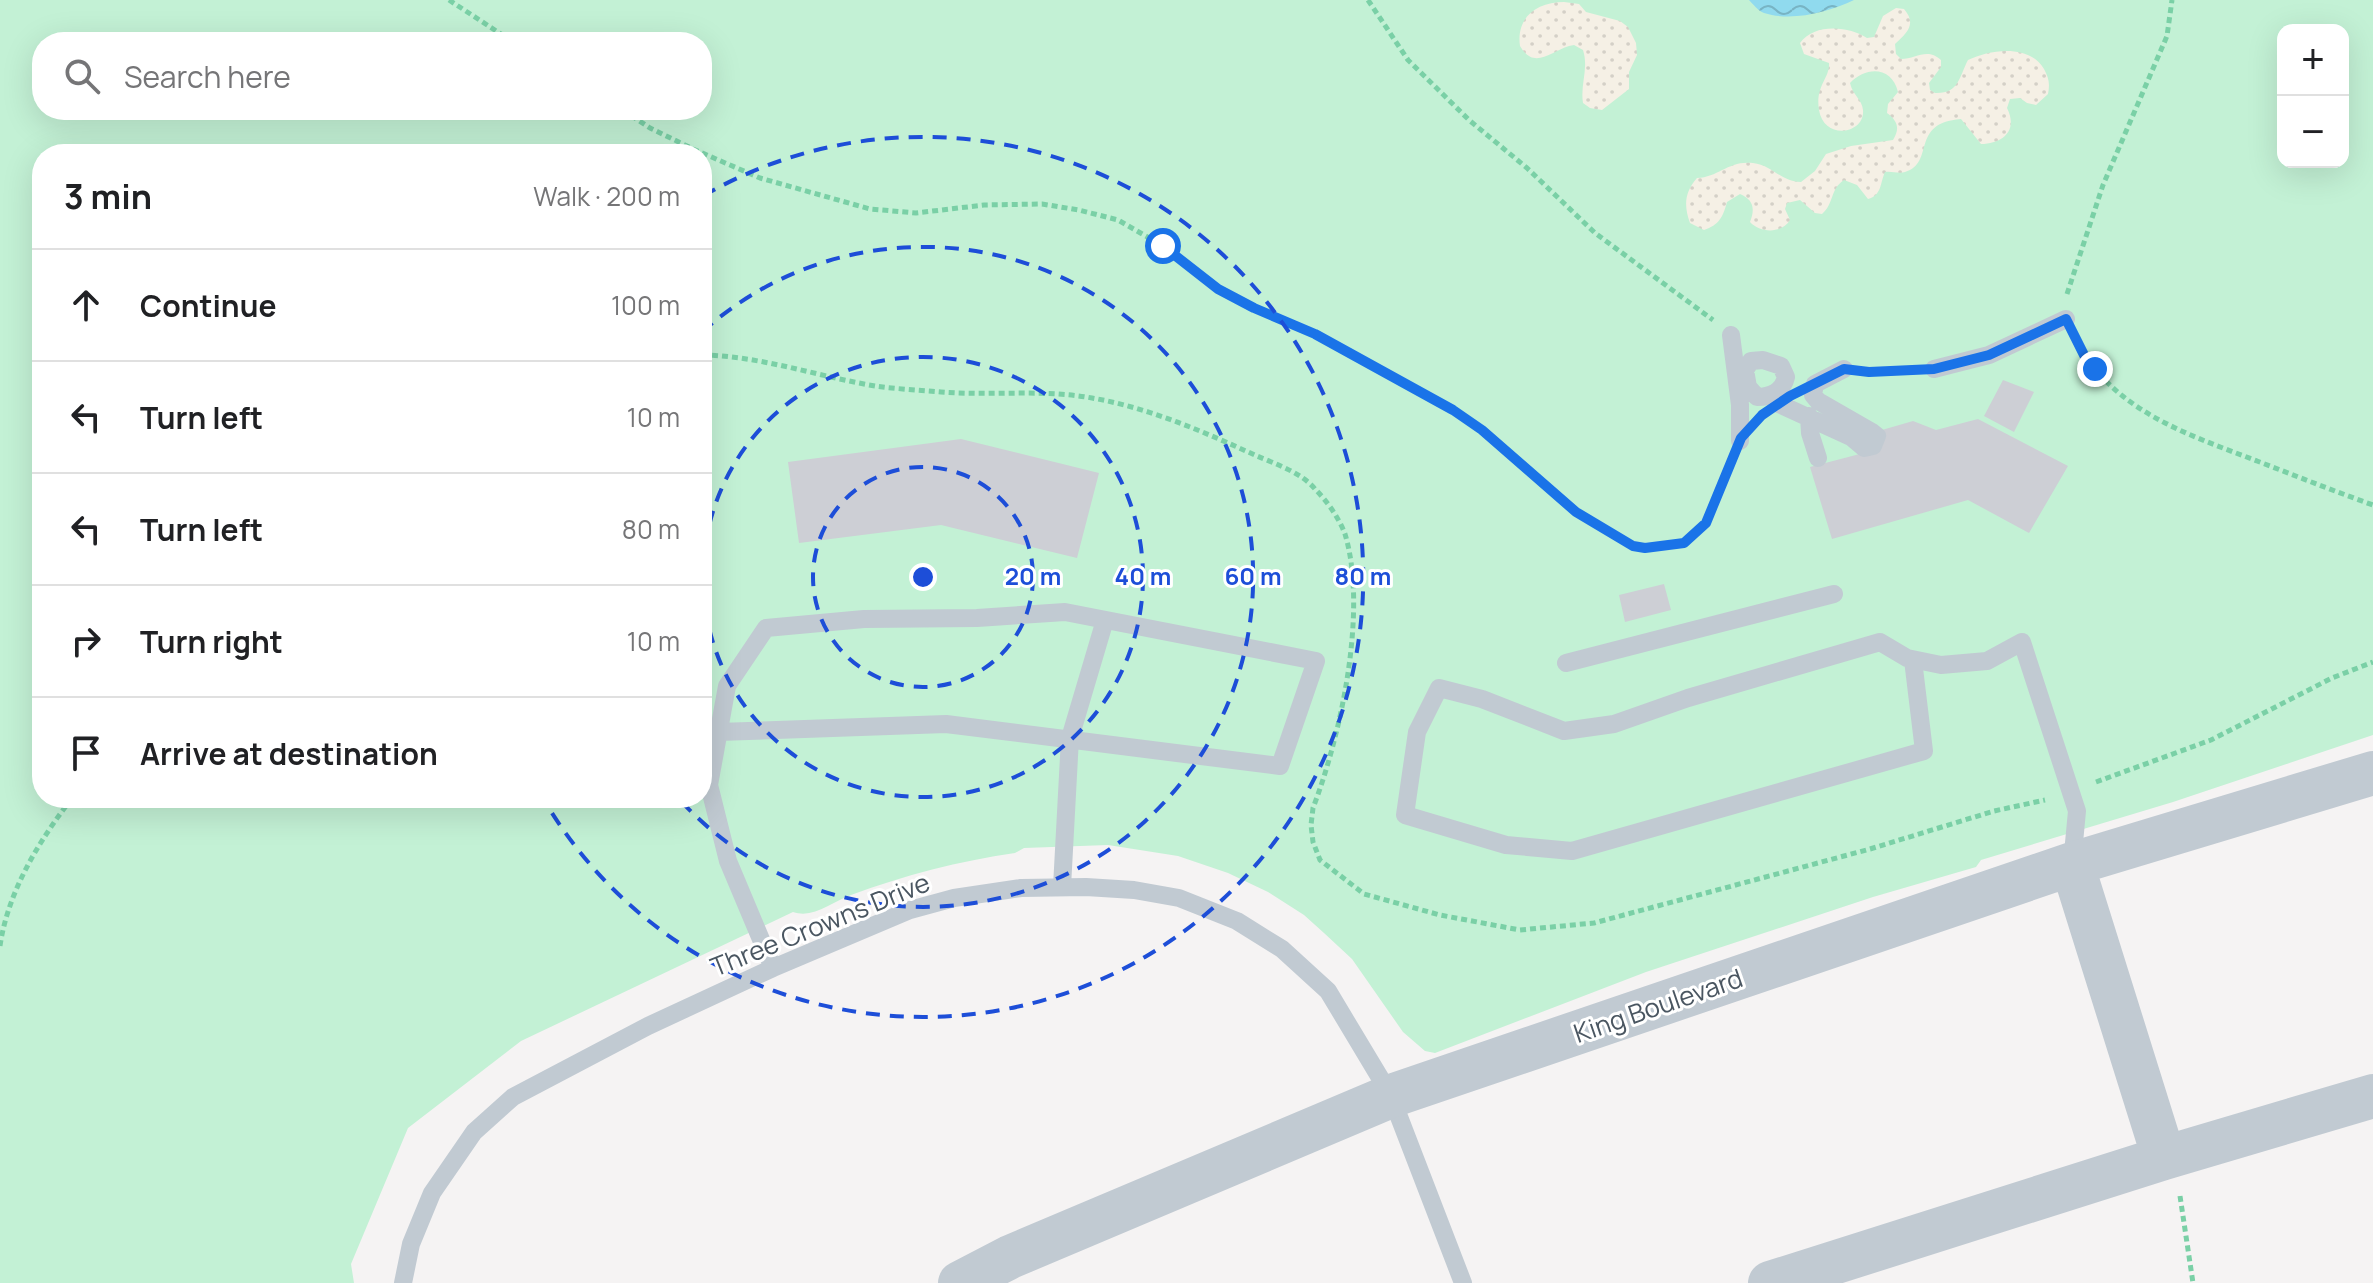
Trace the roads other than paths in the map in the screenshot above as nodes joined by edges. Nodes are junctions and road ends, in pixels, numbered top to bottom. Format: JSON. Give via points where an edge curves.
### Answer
{"nodes":[{"id":1,"x":2066,"y":319,"type":"road end"},
{"id":2,"x":1731,"y":335,"type":"road end"},
{"id":3,"x":1844,"y":369,"type":"road end"},
{"id":4,"x":1934,"y":369,"type":"road end"},
{"id":5,"x":1779,"y":404,"type":"dead end"},
{"id":6,"x":1809,"y":416,"type":"junction"},
{"id":7,"x":1740,"y":441,"type":"road end"},
{"id":8,"x":1818,"y":458,"type":"dead end"},
{"id":9,"x":1834,"y":594,"type":"dead end"},
{"id":10,"x":1105,"y":620,"type":"junction"},
{"id":11,"x":1913,"y":660,"type":"junction"},
{"id":12,"x":1566,"y":663,"type":"dead end"},
{"id":13,"x":718,"y":732,"type":"junction"},
{"id":14,"x":1070,"y":738,"type":"junction"},
{"id":15,"x":712,"y":767,"type":"edge"},
{"id":16,"x":2373,"y":773,"type":"edge"},
{"id":17,"x":712,"y":797,"type":"edge"},
{"id":18,"x":2072,"y":864,"type":"junction"},
{"id":19,"x":1062,"y":887,"type":"junction"},
{"id":20,"x":773,"y":968,"type":"junction"},
{"id":21,"x":1391,"y":1096,"type":"junction"},
{"id":22,"x":2373,"y":1096,"type":"edge"},
{"id":23,"x":2164,"y":1158,"type":"junction"},
{"id":24,"x":403,"y":1283,"type":"edge"},
{"id":25,"x":960,"y":1283,"type":"edge"},
{"id":26,"x":1463,"y":1283,"type":"edge"},
{"id":27,"x":1770,"y":1283,"type":"edge"}],
"edges":[{"from":1,"to":4,"type":"lane","via":[[1989,355]]},
{"from":2,"to":7,"type":"lane"},
{"from":3,"to":6,"type":"lane","via":[[1815,384],[1813,395],[1877,436],[1873,446],[1864,448]]},
{"from":5,"to":6,"type":"lane"},
{"from":6,"to":8,"type":"lane"},
{"from":9,"to":12,"type":"lane"},
{"from":10,"to":13,"type":"lane","via":[[1065,612],[766,628],[727,686]]},
{"from":10,"to":14,"type":"lane"},
{"from":10,"to":14,"type":"lane","via":[[1316,661],[1280,766]]},
{"from":11,"to":11,"type":"lane","via":[[1924,751],[1572,851],[1506,845],[1405,815],[1417,732],[1439,688],[1564,731],[1614,724],[1880,642]]},
{"from":11,"to":18,"type":"lane","via":[[1941,665],[1987,661],[2022,642],[2077,811]]},
{"from":13,"to":14,"type":"lane","via":[[946,724]]},
{"from":13,"to":15,"type":"lane"},
{"from":14,"to":19,"type":"lane"},
{"from":16,"to":18,"type":"street","name":"King Boulevard"},
{"from":17,"to":20,"type":"lane","via":[[728,861]]},
{"from":18,"to":21,"type":"street","name":"King Boulevard"},
{"from":18,"to":23,"type":"street"},
{"from":19,"to":20,"type":"lane","name":"Three Crowns Drive","via":[[954,898],[910,910]]},
{"from":19,"to":21,"type":"lane","name":"Three Crowns Drive","via":[[1179,898],[1237,921],[1282,949],[1328,991]]},
{"from":20,"to":24,"type":"lane","name":"Three Crowns Drive","via":[[513,1097],[474,1132],[432,1193],[411,1244]]},
{"from":21,"to":25,"type":"street","name":"King Boulevard"},
{"from":21,"to":26,"type":"lane","name":"Three Crowns Drive"},
{"from":22,"to":23,"type":"street"},
{"from":23,"to":27,"type":"street"}]}
